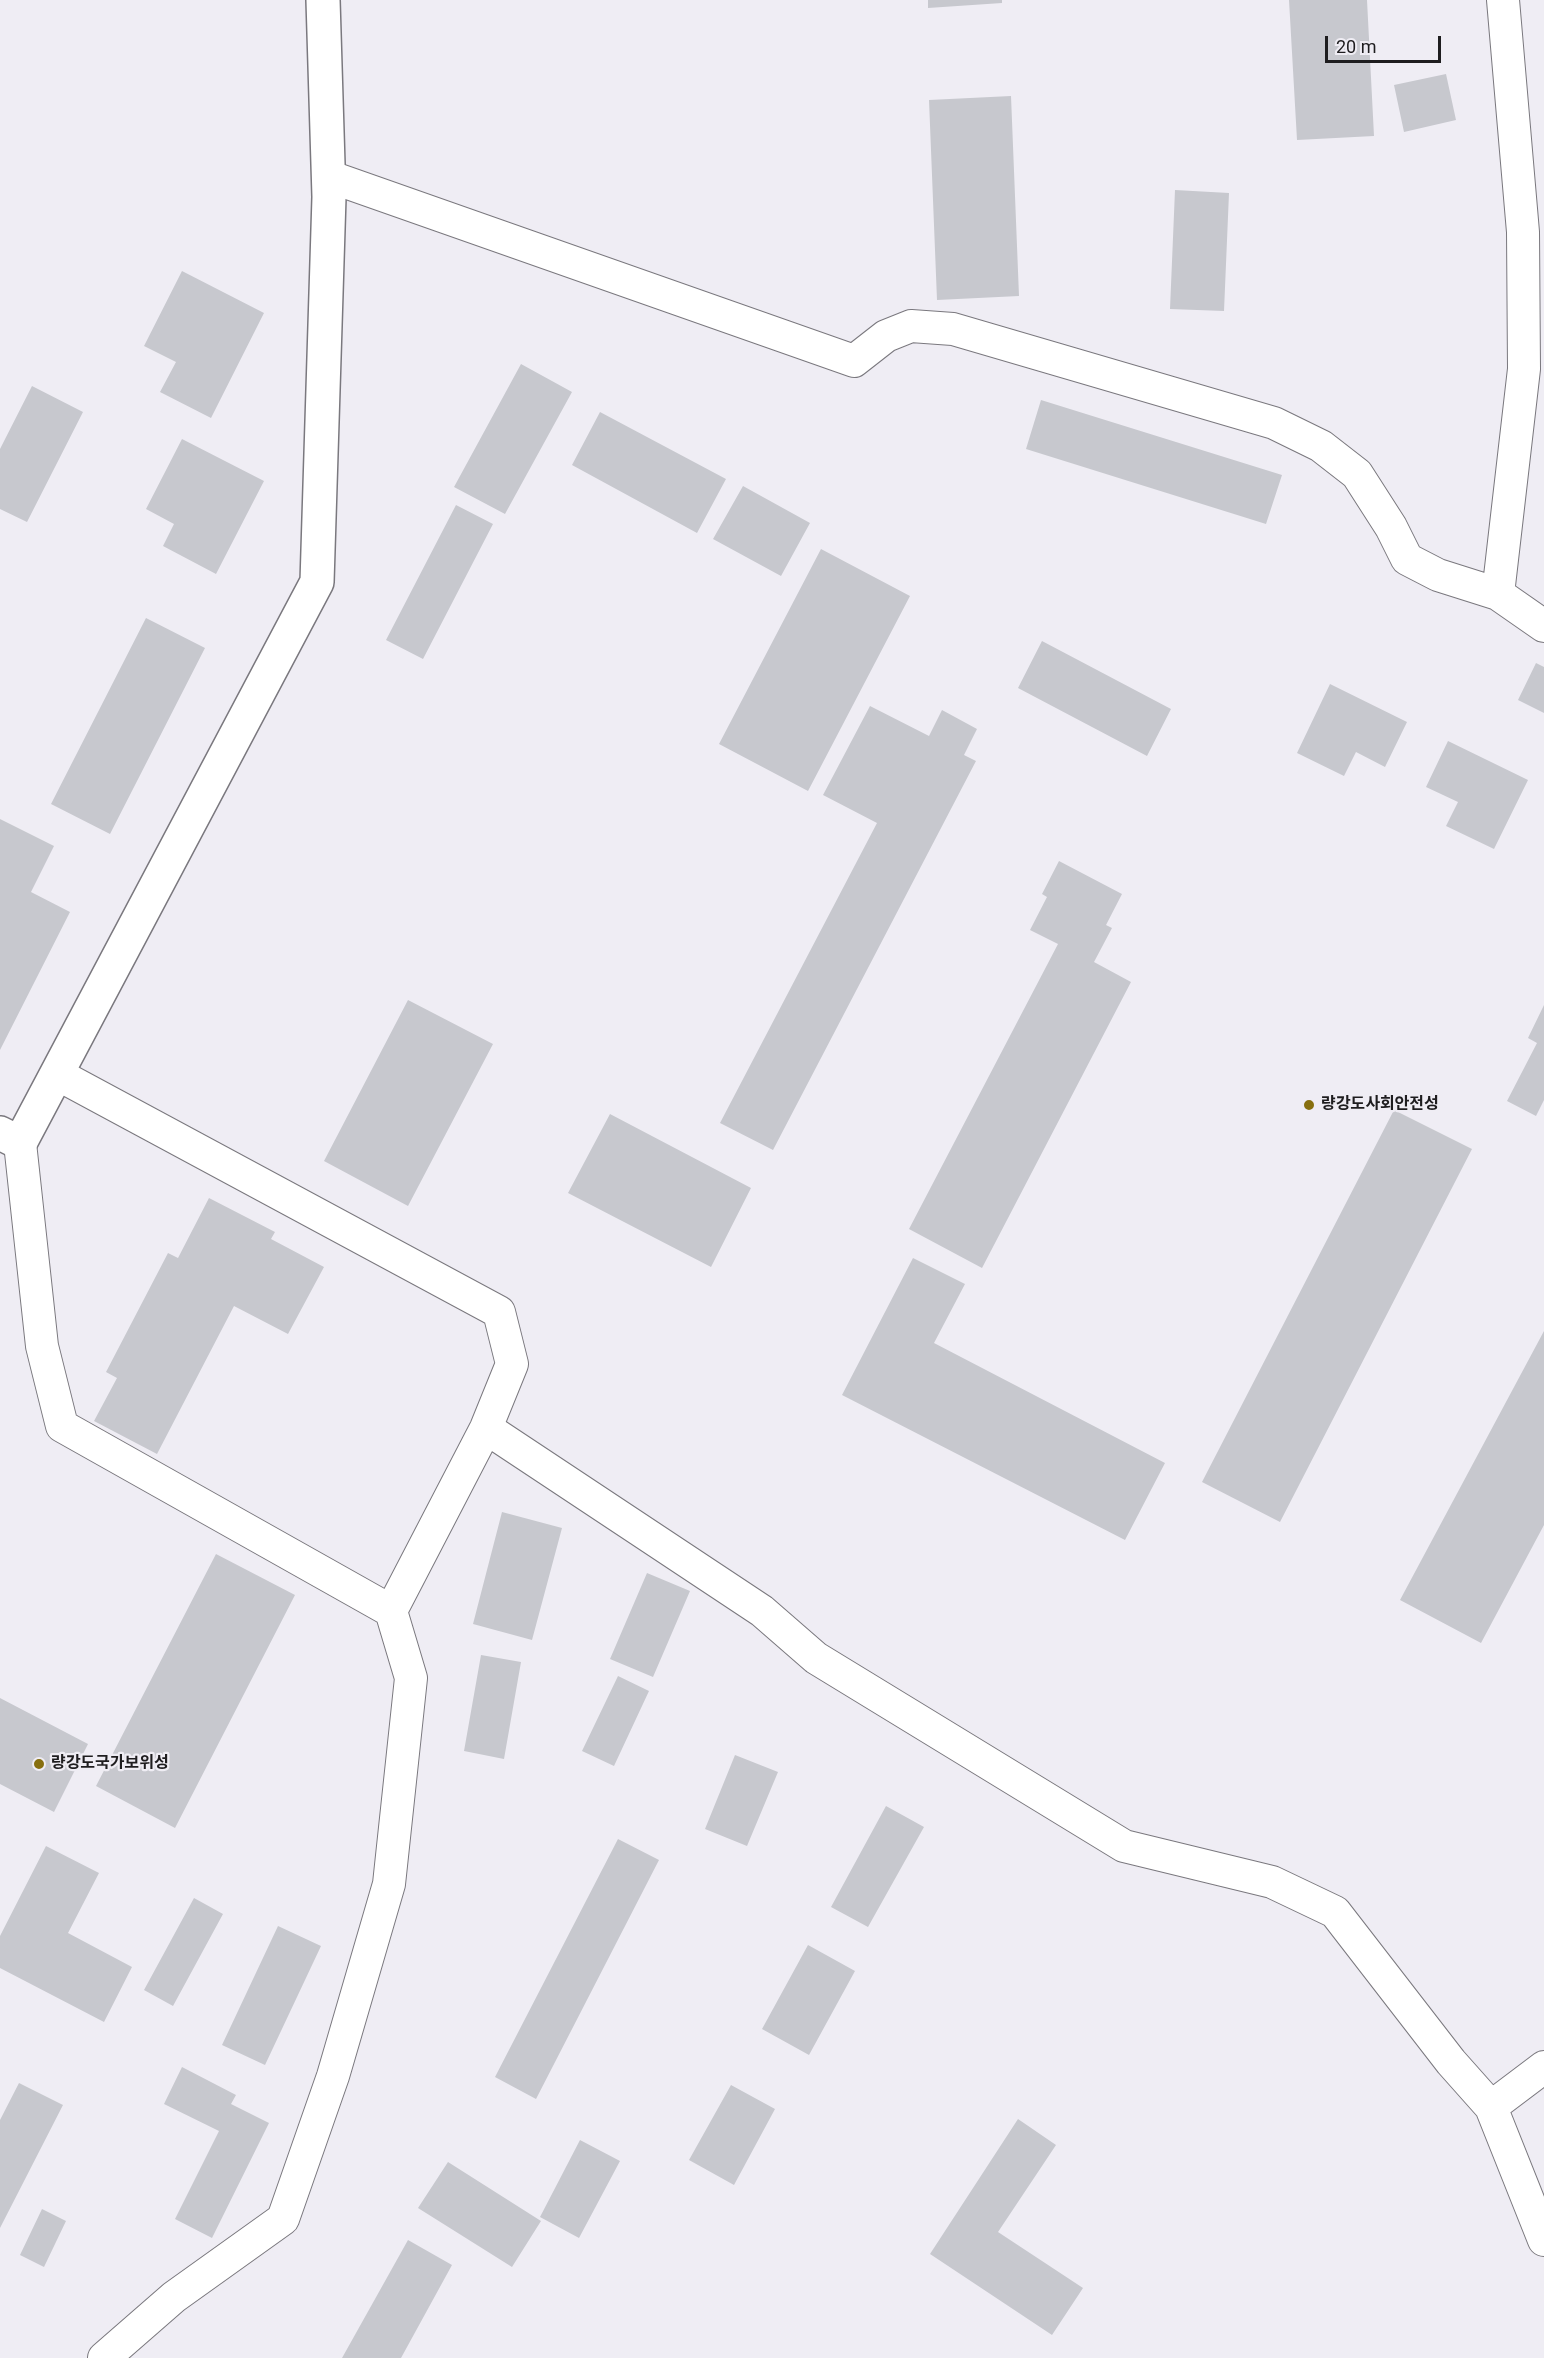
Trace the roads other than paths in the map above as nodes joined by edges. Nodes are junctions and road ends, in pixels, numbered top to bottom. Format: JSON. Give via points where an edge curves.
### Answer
{"nodes":[{"id":1,"x":323,"y":0,"type":"edge"},
{"id":2,"x":1503,"y":0,"type":"edge"},
{"id":3,"x":328,"y":176,"type":"junction"},
{"id":4,"x":1498,"y":594,"type":"junction"},
{"id":5,"x":1544,"y":626,"type":"edge"},
{"id":6,"x":57,"y":1074,"type":"junction"},
{"id":7,"x":10,"y":1138,"type":"edge"},
{"id":8,"x":486,"y":1428,"type":"junction"},
{"id":9,"x":391,"y":1611,"type":"junction"},
{"id":10,"x":1544,"y":2067,"type":"edge"},
{"id":11,"x":1491,"y":2107,"type":"junction"},
{"id":12,"x":1544,"y":2240,"type":"edge"},
{"id":13,"x":104,"y":2358,"type":"edge"}],
"edges":[{"from":1,"to":3,"type":"main road"},
{"from":2,"to":4,"type":"street","via":[[1522,232],[1524,369]]},
{"from":3,"to":4,"type":"street","via":[[854,361],[886,336],[912,327],[952,329],[1274,423],[1321,446],[1357,474],[1407,559]]},
{"from":3,"to":6,"type":"main road","via":[[317,582]]},
{"from":4,"to":5,"type":"street"},
{"from":6,"to":7,"type":"main road"},
{"from":6,"to":8,"type":"street","via":[[499,1312],[512,1364]]},
{"from":7,"to":9,"type":"street","via":[[42,1346],[62,1426]]},
{"from":8,"to":9,"type":"street"},
{"from":8,"to":11,"type":"street","via":[[762,1611],[816,1658],[1124,1846],[1272,1882],[1335,1912],[1451,2062]]},
{"from":9,"to":13,"type":"street","via":[[411,1678],[389,1884],[333,2076],[284,2219],[174,2297]]},
{"from":10,"to":11,"type":"street"},
{"from":11,"to":12,"type":"street"}]}
